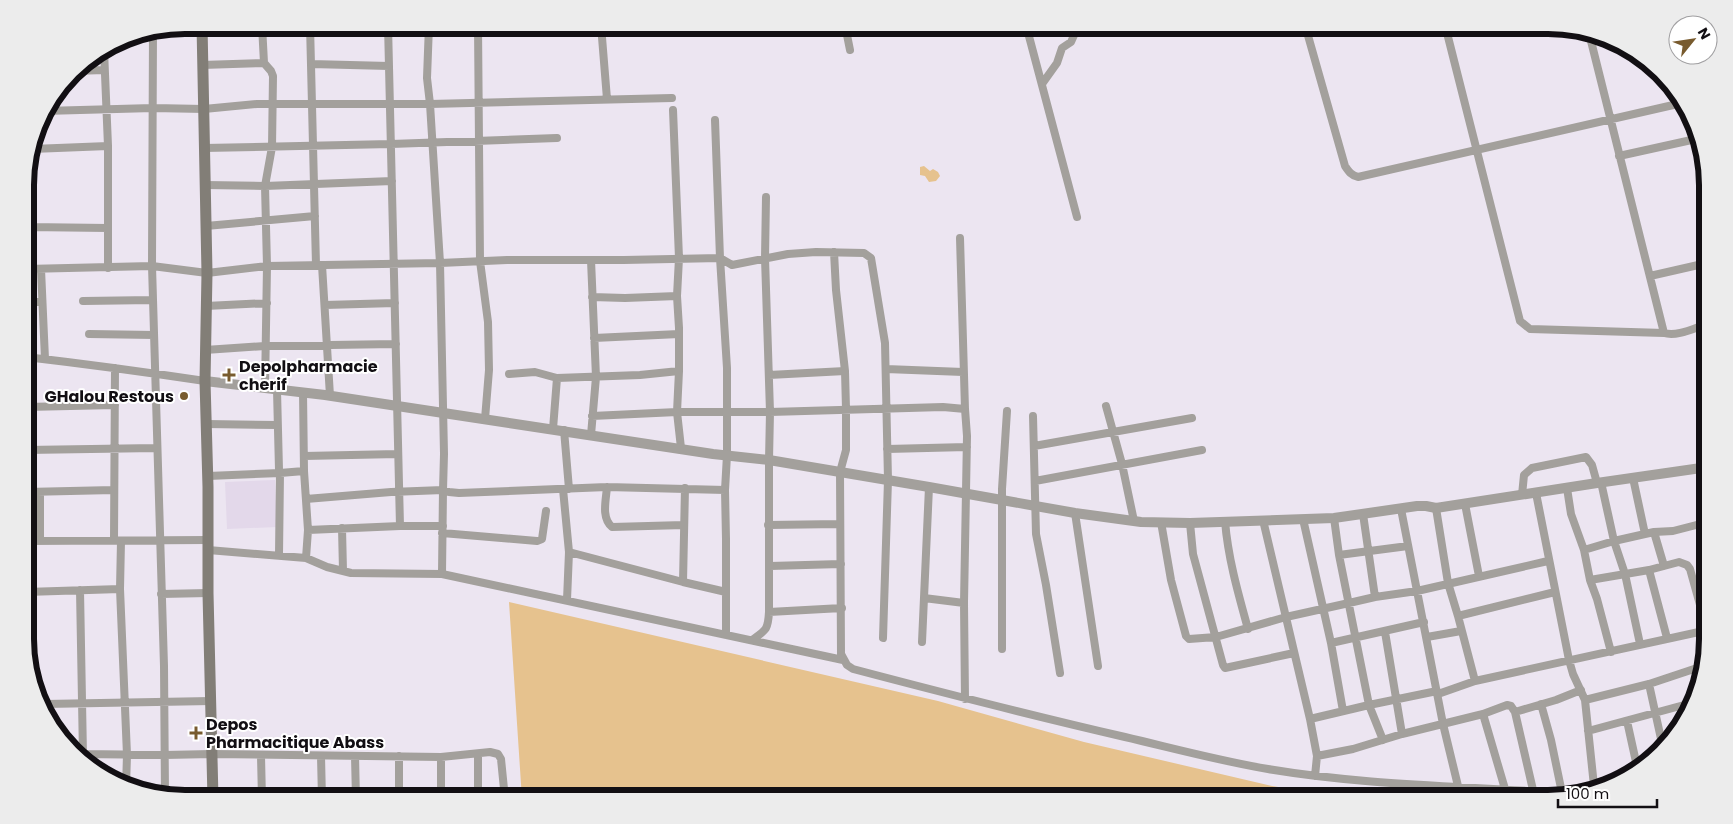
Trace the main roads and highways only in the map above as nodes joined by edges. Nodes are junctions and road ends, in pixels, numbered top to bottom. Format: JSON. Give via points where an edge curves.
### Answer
{"nodes":[{"id":1,"x":202,"y":34,"type":"edge"},
{"id":2,"x":213,"y":790,"type":"edge"}],
"edges":[{"from":1,"to":2,"type":"main road"}]}
